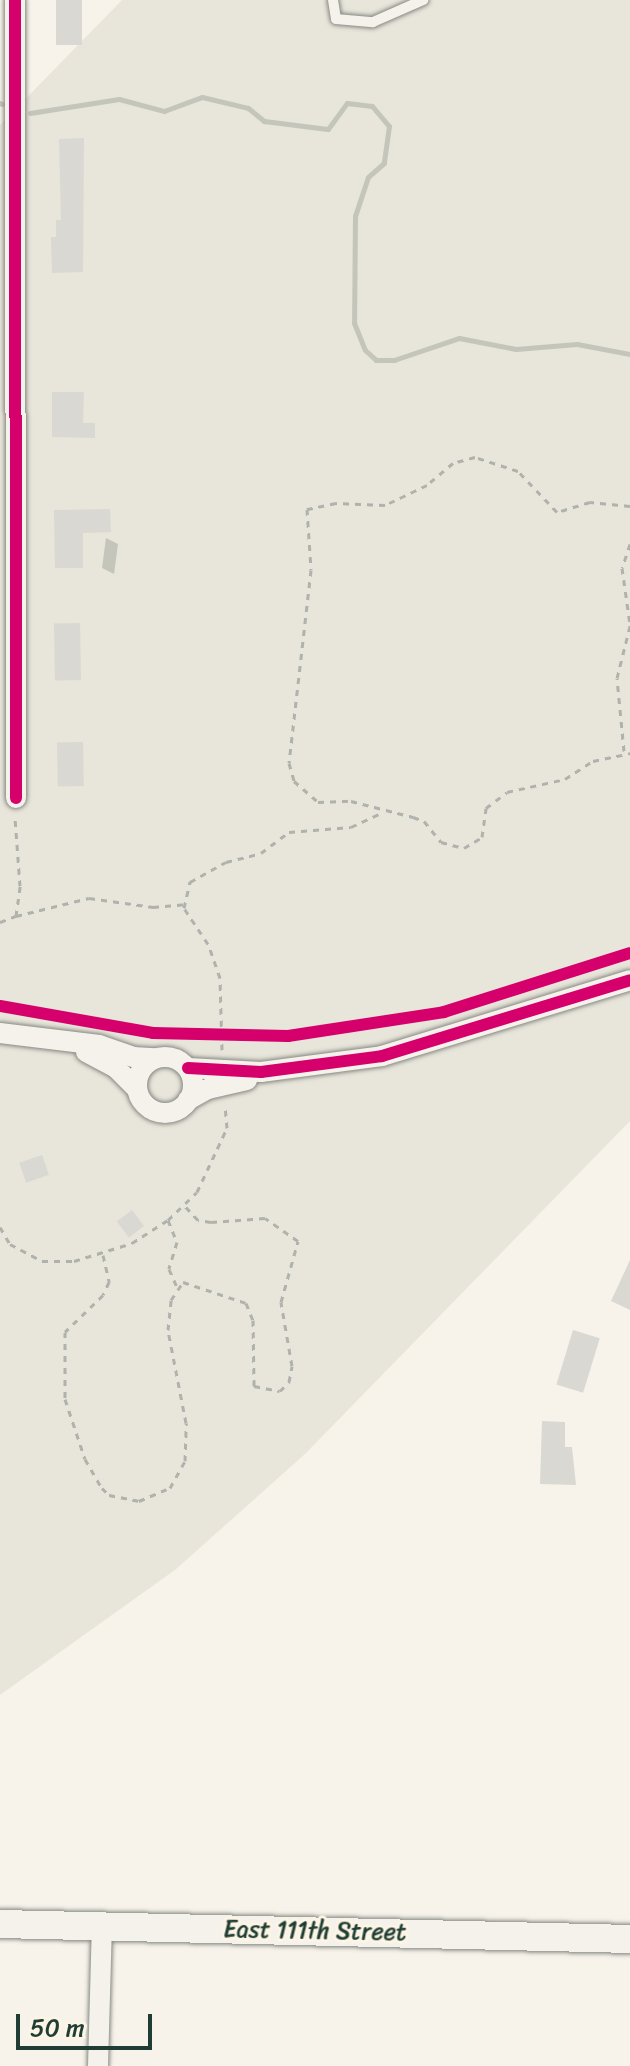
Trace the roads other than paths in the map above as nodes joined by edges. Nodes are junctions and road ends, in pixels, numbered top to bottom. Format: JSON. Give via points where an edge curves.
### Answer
{"nodes":[{"id":1,"x":15,"y":0,"type":"edge"},
{"id":2,"x":333,"y":0,"type":"edge"},
{"id":3,"x":423,"y":0,"type":"edge"},
{"id":4,"x":7,"y":582,"type":"edge"},
{"id":5,"x":16,"y":798,"type":"road end"},
{"id":6,"x":630,"y":980,"type":"edge"},
{"id":7,"x":0,"y":1033,"type":"edge"},
{"id":8,"x":73,"y":1042,"type":"junction"},
{"id":9,"x":155,"y":1058,"type":"junction"},
{"id":10,"x":188,"y":1068,"type":"junction"},
{"id":11,"x":261,"y":1072,"type":"junction"},
{"id":12,"x":137,"y":1089,"type":"junction"},
{"id":13,"x":188,"y":1100,"type":"junction"},
{"id":14,"x":0,"y":1924,"type":"edge"},
{"id":15,"x":102,"y":1926,"type":"junction"},
{"id":16,"x":630,"y":1939,"type":"edge"},
{"id":17,"x":98,"y":2066,"type":"edge"}],
"edges":[{"from":1,"to":4,"type":"street"},
{"from":2,"to":3,"type":"lane","via":[[336,19],[373,22]]},
{"from":4,"to":5,"type":"street"},
{"from":6,"to":11,"type":"street","via":[[424,1046]]},
{"from":7,"to":8,"type":"street"},
{"from":8,"to":9,"type":"street"},
{"from":8,"to":12,"type":"street","via":[[116,1068]]},
{"from":9,"to":10,"type":"street","via":[[173,1058]]},
{"from":9,"to":12,"type":"street","via":[[143,1067]]},
{"from":10,"to":11,"type":"street"},
{"from":10,"to":13,"type":"street","via":[[193,1084]]},
{"from":11,"to":13,"type":"street"},
{"from":12,"to":13,"type":"street","via":[[154,1111],[173,1112]]},
{"from":14,"to":15,"type":"main road","name":"East 111th Street"},
{"from":15,"to":16,"type":"main road","name":"East 111th Street"},
{"from":15,"to":17,"type":"street"}]}
